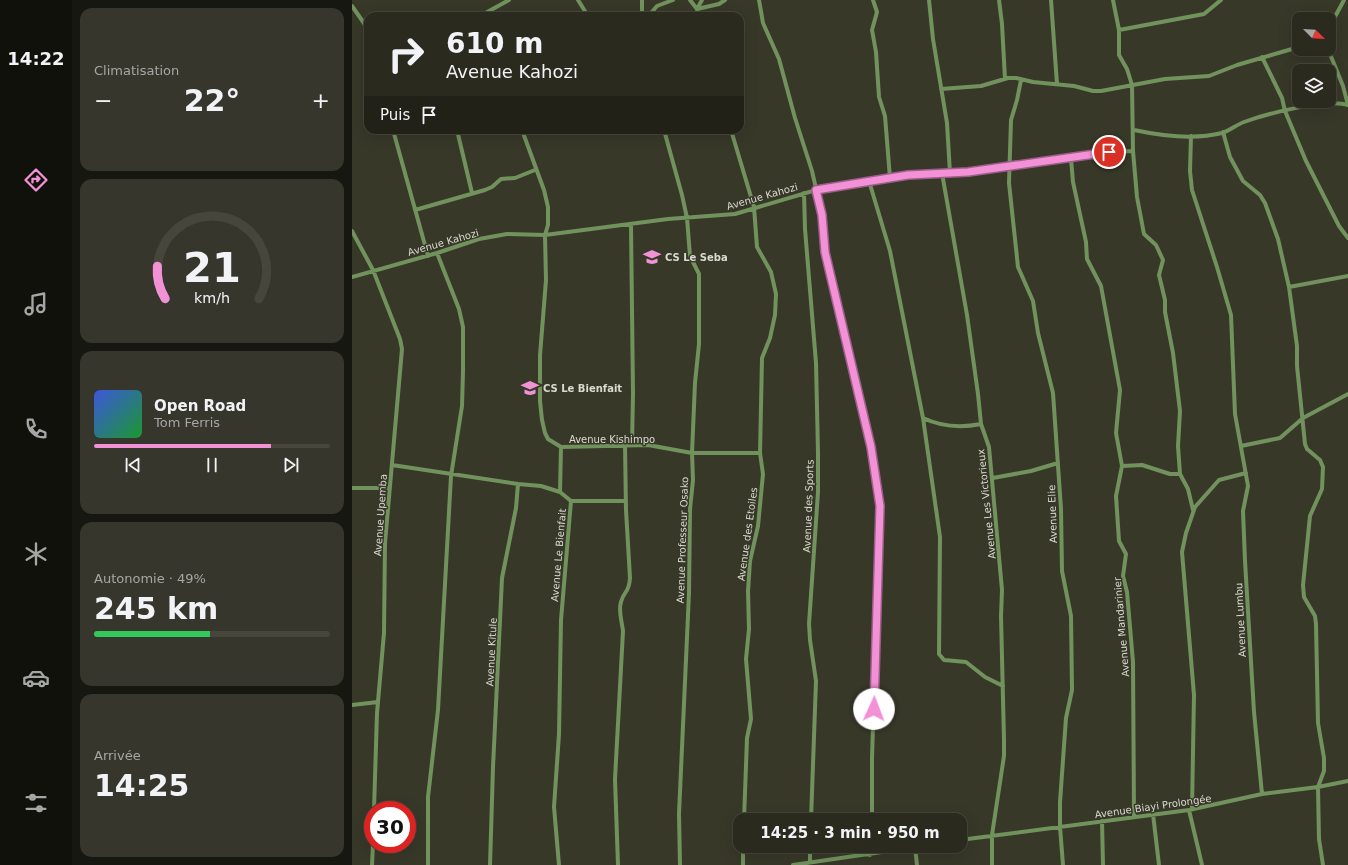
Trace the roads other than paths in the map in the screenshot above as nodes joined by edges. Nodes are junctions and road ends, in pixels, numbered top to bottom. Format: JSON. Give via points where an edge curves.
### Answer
{"nodes":[{"id":1,"x":509,"y":0,"type":"edge"},
{"id":2,"x":578,"y":0,"type":"edge"},
{"id":3,"x":642,"y":0,"type":"edge"},
{"id":4,"x":673,"y":0,"type":"edge"},
{"id":5,"x":690,"y":0,"type":"edge"},
{"id":6,"x":702,"y":0,"type":"edge"},
{"id":7,"x":725,"y":0,"type":"edge"},
{"id":8,"x":759,"y":0,"type":"edge"},
{"id":9,"x":873,"y":0,"type":"edge"},
{"id":10,"x":929,"y":0,"type":"edge"},
{"id":11,"x":999,"y":0,"type":"edge"},
{"id":12,"x":1051,"y":0,"type":"edge"},
{"id":13,"x":1113,"y":0,"type":"edge"},
{"id":14,"x":1221,"y":0,"type":"edge"},
{"id":15,"x":1344,"y":0,"type":"edge"},
{"id":16,"x":1348,"y":5,"type":"edge"},
{"id":17,"x":352,"y":6,"type":"edge"},
{"id":18,"x":697,"y":9,"type":"junction"},
{"id":19,"x":488,"y":12,"type":"edge"},
{"id":20,"x":586,"y":12,"type":"edge"},
{"id":21,"x":642,"y":12,"type":"edge"},
{"id":22,"x":651,"y":12,"type":"edge"},
{"id":23,"x":697,"y":12,"type":"edge"},
{"id":24,"x":1336,"y":15,"type":"edge"},
{"id":25,"x":364,"y":23,"type":"edge"},
{"id":26,"x":1118,"y":30,"type":"junction"},
{"id":27,"x":1292,"y":49,"type":"edge"},
{"id":28,"x":1331,"y":56,"type":"edge"},
{"id":29,"x":1262,"y":57,"type":"junction"},
{"id":30,"x":1005,"y":79,"type":"junction"},
{"id":31,"x":1021,"y":80,"type":"junction"},
{"id":32,"x":1057,"y":84,"type":"junction"},
{"id":33,"x":1132,"y":86,"type":"junction"},
{"id":34,"x":941,"y":89,"type":"junction"},
{"id":35,"x":1348,"y":105,"type":"edge"},
{"id":36,"x":1285,"y":111,"type":"junction"},
{"id":37,"x":1134,"y":130,"type":"junction"},
{"id":38,"x":1223,"y":132,"type":"junction"},
{"id":39,"x":394,"y":134,"type":"edge"},
{"id":40,"x":458,"y":134,"type":"edge"},
{"id":41,"x":523,"y":134,"type":"edge"},
{"id":42,"x":665,"y":134,"type":"edge"},
{"id":43,"x":732,"y":134,"type":"edge"},
{"id":44,"x":1191,"y":136,"type":"junction"},
{"id":45,"x":1133,"y":151,"type":"junction"},
{"id":46,"x":1071,"y":159,"type":"junction"},
{"id":47,"x":1008,"y":166,"type":"junction"},
{"id":48,"x":536,"y":170,"type":"junction"},
{"id":49,"x":950,"y":172,"type":"junction"},
{"id":50,"x":942,"y":173,"type":"junction"},
{"id":51,"x":890,"y":178,"type":"junction"},
{"id":52,"x":869,"y":181,"type":"junction"},
{"id":53,"x":816,"y":190,"type":"junction"},
{"id":54,"x":472,"y":193,"type":"junction"},
{"id":55,"x":804,"y":193,"type":"junction"},
{"id":56,"x":754,"y":207,"type":"junction"},
{"id":57,"x":415,"y":210,"type":"junction"},
{"id":58,"x":687,"y":218,"type":"junction"},
{"id":59,"x":631,"y":225,"type":"junction"},
{"id":60,"x":352,"y":231,"type":"edge"},
{"id":61,"x":545,"y":235,"type":"junction"},
{"id":62,"x":1348,"y":238,"type":"edge"},
{"id":63,"x":438,"y":253,"type":"junction"},
{"id":64,"x":428,"y":256,"type":"junction"},
{"id":65,"x":373,"y":270,"type":"junction"},
{"id":66,"x":1348,"y":276,"type":"edge"},
{"id":67,"x":352,"y":277,"type":"edge"},
{"id":68,"x":1289,"y":287,"type":"junction"},
{"id":69,"x":1348,"y":394,"type":"edge"},
{"id":70,"x":923,"y":418,"type":"junction"},
{"id":71,"x":1303,"y":418,"type":"junction"},
{"id":72,"x":981,"y":424,"type":"junction"},
{"id":73,"x":625,"y":445,"type":"junction"},
{"id":74,"x":632,"y":445,"type":"junction"},
{"id":75,"x":1241,"y":446,"type":"junction"},
{"id":76,"x":561,"y":447,"type":"junction"},
{"id":77,"x":692,"y":453,"type":"junction"},
{"id":78,"x":760,"y":453,"type":"junction"},
{"id":79,"x":1058,"y":463,"type":"junction"},
{"id":80,"x":392,"y":465,"type":"junction"},
{"id":81,"x":1122,"y":466,"type":"junction"},
{"id":82,"x":452,"y":473,"type":"junction"},
{"id":83,"x":1246,"y":473,"type":"junction"},
{"id":84,"x":1180,"y":474,"type":"junction"},
{"id":85,"x":993,"y":478,"type":"junction"},
{"id":86,"x":518,"y":484,"type":"junction"},
{"id":87,"x":352,"y":488,"type":"edge"},
{"id":88,"x":390,"y":488,"type":"junction"},
{"id":89,"x":560,"y":492,"type":"junction"},
{"id":90,"x":626,"y":500,"type":"junction"},
{"id":91,"x":571,"y":501,"type":"junction"},
{"id":92,"x":1193,"y":510,"type":"junction"},
{"id":93,"x":1003,"y":686,"type":"junction"},
{"id":94,"x":378,"y":702,"type":"junction"},
{"id":95,"x":352,"y":705,"type":"edge"},
{"id":96,"x":1348,"y":781,"type":"edge"},
{"id":97,"x":1318,"y":787,"type":"junction"},
{"id":98,"x":1262,"y":794,"type":"junction"},
{"id":99,"x":374,"y":801,"type":"edge"},
{"id":100,"x":1191,"y":809,"type":"junction"},
{"id":101,"x":744,"y":813,"type":"edge"},
{"id":102,"x":811,"y":813,"type":"edge"},
{"id":103,"x":872,"y":813,"type":"edge"},
{"id":104,"x":1153,"y":814,"type":"junction"},
{"id":105,"x":1134,"y":816,"type":"junction"},
{"id":106,"x":1102,"y":821,"type":"junction"},
{"id":107,"x":1060,"y":827,"type":"junction"},
{"id":108,"x":992,"y":835,"type":"junction"},
{"id":109,"x":967,"y":839,"type":"edge"},
{"id":110,"x":373,"y":853,"type":"edge"},
{"id":111,"x":743,"y":853,"type":"edge"},
{"id":112,"x":810,"y":853,"type":"edge"},
{"id":113,"x":881,"y":853,"type":"edge"},
{"id":114,"x":915,"y":853,"type":"edge"},
{"id":115,"x":870,"y":855,"type":"joint"},
{"id":116,"x":810,"y":862,"type":"junction"},
{"id":117,"x":818,"y":863,"type":"edge"},
{"id":118,"x":372,"y":865,"type":"edge"},
{"id":119,"x":428,"y":865,"type":"edge"},
{"id":120,"x":490,"y":865,"type":"edge"},
{"id":121,"x":559,"y":865,"type":"edge"},
{"id":122,"x":618,"y":865,"type":"edge"},
{"id":123,"x":680,"y":865,"type":"edge"},
{"id":124,"x":743,"y":865,"type":"edge"},
{"id":125,"x":793,"y":865,"type":"edge"},
{"id":126,"x":917,"y":865,"type":"edge"},
{"id":127,"x":992,"y":865,"type":"edge"},
{"id":128,"x":1064,"y":865,"type":"edge"},
{"id":129,"x":1103,"y":865,"type":"edge"},
{"id":130,"x":1159,"y":865,"type":"edge"},
{"id":131,"x":1202,"y":865,"type":"edge"},
{"id":132,"x":1323,"y":865,"type":"edge"}],
"edges":[{"from":1,"to":19,"type":"street"},
{"from":2,"to":20,"type":"street"},
{"from":3,"to":21,"type":"street"},
{"from":4,"to":22,"type":"street","via":[[657,6]]},
{"from":5,"to":18,"type":"street"},
{"from":6,"to":18,"type":"street"},
{"from":7,"to":18,"type":"street"},
{"from":8,"to":53,"type":"street","via":[[763,23],[779,59]]},
{"from":9,"to":51,"type":"street","via":[[877,12],[872,30],[879,97],[885,116]]},
{"from":10,"to":34,"type":"street"},
{"from":11,"to":30,"type":"street"},
{"from":12,"to":32,"type":"street"},
{"from":13,"to":26,"type":"street"},
{"from":14,"to":26,"type":"street","via":[[1204,14]]},
{"from":15,"to":16,"type":"street"},
{"from":15,"to":24,"type":"street"},
{"from":17,"to":25,"type":"street"},
{"from":18,"to":23,"type":"street"},
{"from":26,"to":33,"type":"street","via":[[1119,55]]},
{"from":27,"to":29,"type":"street"},
{"from":28,"to":35,"type":"street"},
{"from":29,"to":33,"type":"street","via":[[1209,76],[1165,79]]},
{"from":29,"to":36,"type":"street","via":[[1282,98]]},
{"from":30,"to":31,"type":"street"},
{"from":30,"to":34,"type":"street","via":[[981,86]]},
{"from":31,"to":32,"type":"street"},
{"from":31,"to":47,"type":"street","name":"Avenue Elie","via":[[1011,120]]},
{"from":32,"to":33,"type":"street","via":[[1093,91]]},
{"from":33,"to":37,"type":"street"},
{"from":34,"to":49,"type":"street","via":[[947,123]]},
{"from":35,"to":36,"type":"street","via":[[1332,102]]},
{"from":36,"to":38,"type":"street","via":[[1252,119]]},
{"from":36,"to":62,"type":"street","via":[[1306,161],[1339,226]]},
{"from":37,"to":44,"type":"street","via":[[1160,136]]},
{"from":37,"to":45,"type":"street"},
{"from":38,"to":44,"type":"street"},
{"from":38,"to":68,"type":"street","via":[[1230,157],[1244,181],[1265,203],[1278,240]]},
{"from":39,"to":57,"type":"street"},
{"from":40,"to":54,"type":"street"},
{"from":41,"to":48,"type":"street"},
{"from":42,"to":58,"type":"street","name":"Avenue Professeur Osako"},
{"from":43,"to":56,"type":"street","name":"Avenue des Etoiles"},
{"from":44,"to":75,"type":"street","name":"Avenue Lumbu","via":[[1192,190],[1231,315],[1235,414]]},
{"from":45,"to":46,"type":"street","name":"Avenue Kahozi","via":[[1109,152]]},
{"from":45,"to":84,"type":"street","via":[[1136,197],[1144,234],[1156,245],[1163,260],[1159,275],[1180,411]]},
{"from":46,"to":47,"type":"street","name":"Avenue Kahozi"},
{"from":46,"to":81,"type":"street","name":"Avenue Mandarinier","via":[[1087,259],[1101,286],[1120,390],[1116,433]]},
{"from":47,"to":49,"type":"street","name":"Avenue Kahozi"},
{"from":47,"to":79,"type":"street","name":"Avenue Elie","via":[[1018,267],[1033,301],[1038,333],[1051,381]]},
{"from":48,"to":54,"type":"street","via":[[515,178],[500,179],[492,187]]},
{"from":48,"to":61,"type":"street","via":[[548,208]]},
{"from":49,"to":50,"type":"street","name":"Avenue Kahozi"},
{"from":50,"to":51,"type":"street","name":"Avenue Kahozi"},
{"from":50,"to":72,"type":"street","name":"Avenue Les Victorieux","via":[[967,315]]},
{"from":51,"to":52,"type":"street","name":"Avenue Kahozi"},
{"from":52,"to":53,"type":"street","name":"Avenue Kahozi"},
{"from":52,"to":70,"type":"street","via":[[890,251]]},
{"from":53,"to":55,"type":"street","name":"Avenue Kahozi"},
{"from":53,"to":103,"type":"street","via":[[822,215],[825,252],[871,447],[880,506]]},
{"from":54,"to":57,"type":"street"},
{"from":55,"to":56,"type":"street","name":"Avenue Kahozi"},
{"from":55,"to":102,"type":"street","name":"Avenue des Sports","via":[[816,363],[818,484],[809,624],[816,681]]},
{"from":56,"to":58,"type":"street","name":"Avenue Kahozi","via":[[735,214]]},
{"from":56,"to":78,"type":"street","name":"Avenue des Etoiles","via":[[757,247],[771,272],[776,294],[776,315],[762,358]]},
{"from":57,"to":64,"type":"street"},
{"from":58,"to":59,"type":"street","name":"Avenue Kahozi"},
{"from":58,"to":77,"type":"street","name":"Avenue Professeur Osako","via":[[690,256],[699,274],[699,344]]},
{"from":59,"to":61,"type":"street","name":"Avenue Kahozi"},
{"from":59,"to":74,"type":"street"},
{"from":60,"to":65,"type":"street","name":"Avenue Upemba"},
{"from":61,"to":63,"type":"street","name":"Avenue Kahozi","via":[[507,234],[479,239]]},
{"from":61,"to":76,"type":"street","via":[[546,280],[540,356],[540,401],[545,433],[548,439]]},
{"from":63,"to":64,"type":"street","name":"Avenue Kahozi"},
{"from":63,"to":82,"type":"street","via":[[459,308],[463,327],[462,406]]},
{"from":64,"to":65,"type":"street","name":"Avenue Kahozi"},
{"from":65,"to":67,"type":"street","name":"Avenue Kahozi"},
{"from":65,"to":80,"type":"street","name":"Avenue Upemba","via":[[402,349]]},
{"from":66,"to":68,"type":"street"},
{"from":68,"to":71,"type":"street"},
{"from":69,"to":71,"type":"street"},
{"from":70,"to":72,"type":"street","via":[[942,426],[969,427]]},
{"from":70,"to":93,"type":"street","via":[[940,537],[939,654],[944,660],[966,662],[985,677]]},
{"from":71,"to":75,"type":"street","via":[[1280,438]]},
{"from":71,"to":97,"type":"street","via":[[1305,444],[1320,460],[1324,474],[1322,489],[1310,516],[1303,585],[1304,597],[1315,616],[1316,624],[1318,723],[1324,758],[1324,772]]},
{"from":72,"to":85,"type":"street","name":"Avenue Les Victorieux","via":[[989,447]]},
{"from":73,"to":74,"type":"street","name":"Avenue Kishimpo"},
{"from":73,"to":76,"type":"street","name":"Avenue Kishimpo"},
{"from":73,"to":90,"type":"street"},
{"from":74,"to":77,"type":"street","name":"Avenue Kishimpo","via":[[667,447]]},
{"from":75,"to":83,"type":"street","name":"Avenue Lumbu"},
{"from":76,"to":89,"type":"street"},
{"from":77,"to":78,"type":"street","name":"Avenue Kishimpo"},
{"from":77,"to":123,"type":"street","name":"Avenue Professeur Osako","via":[[679,814]]},
{"from":78,"to":101,"type":"street","name":"Avenue des Etoiles","via":[[763,474],[748,591],[749,629],[746,659],[751,719],[747,738]]},
{"from":79,"to":85,"type":"street"},
{"from":79,"to":107,"type":"street","name":"Avenue Elie","via":[[1062,571],[1071,616],[1072,690],[1066,718]]},
{"from":80,"to":82,"type":"street"},
{"from":80,"to":88,"type":"street","name":"Avenue Upemba"},
{"from":81,"to":84,"type":"street","via":[[1142,465],[1170,474]]},
{"from":81,"to":105,"type":"street","name":"Avenue Mandarinier","via":[[1117,503],[1119,541],[1126,554],[1123,576],[1127,592],[1133,662]]},
{"from":82,"to":86,"type":"street"},
{"from":82,"to":119,"type":"street","via":[[438,710],[428,797]]},
{"from":83,"to":92,"type":"street","via":[[1219,480]]},
{"from":83,"to":98,"type":"street","name":"Avenue Lumbu","via":[[1248,486],[1243,511],[1251,669]]},
{"from":84,"to":92,"type":"street","via":[[1188,489]]},
{"from":85,"to":93,"type":"street","name":"Avenue Les Victorieux","via":[[1002,590]]},
{"from":86,"to":89,"type":"street","via":[[541,486]]},
{"from":86,"to":120,"type":"street","name":"Avenue Kitule","via":[[516,508],[502,578]]},
{"from":87,"to":88,"type":"street"},
{"from":88,"to":94,"type":"street","name":"Avenue Upemba"},
{"from":89,"to":91,"type":"street","name":"Avenue Le Bienfait"},
{"from":90,"to":91,"type":"street"},
{"from":90,"to":122,"type":"street","via":[[630,588],[621,600],[620,607],[623,631],[616,779]]},
{"from":91,"to":121,"type":"street","name":"Avenue Le Bienfait","via":[[561,620],[559,734],[554,807]]},
{"from":92,"to":100,"type":"street","via":[[1182,552],[1194,695]]},
{"from":93,"to":108,"type":"street","name":"Avenue Les Victorieux","via":[[1004,756]]},
{"from":94,"to":95,"type":"street"},
{"from":94,"to":99,"type":"street","name":"Avenue Upemba"},
{"from":96,"to":97,"type":"street","name":"Avenue Biayi Prolongée"},
{"from":97,"to":98,"type":"street","name":"Avenue Biayi Prolongée"},
{"from":97,"to":132,"type":"street","via":[[1319,839]]},
{"from":98,"to":100,"type":"street","name":"Avenue Biayi Prolongée"},
{"from":100,"to":104,"type":"street","name":"Avenue Biayi Prolongée"},
{"from":100,"to":131,"type":"street"},
{"from":104,"to":105,"type":"street","name":"Avenue Biayi Prolongée"},
{"from":104,"to":130,"type":"street"},
{"from":105,"to":106,"type":"street","name":"Avenue Biayi Prolongée"},
{"from":106,"to":107,"type":"street","name":"Avenue Biayi Prolongée"},
{"from":106,"to":129,"type":"street"},
{"from":107,"to":108,"type":"street","name":"Avenue Biayi Prolongée"},
{"from":107,"to":128,"type":"street","name":"Avenue Elie"},
{"from":108,"to":109,"type":"street","name":"Avenue Biayi Prolongée"},
{"from":108,"to":127,"type":"street","name":"Avenue Les Victorieux"},
{"from":110,"to":118,"type":"street"},
{"from":111,"to":124,"type":"street"},
{"from":112,"to":116,"type":"street"},
{"from":113,"to":115,"type":"street"},
{"from":114,"to":126,"type":"street"},
{"from":115,"to":117,"type":"street"},
{"from":116,"to":117,"type":"street"},
{"from":116,"to":125,"type":"street"}]}
